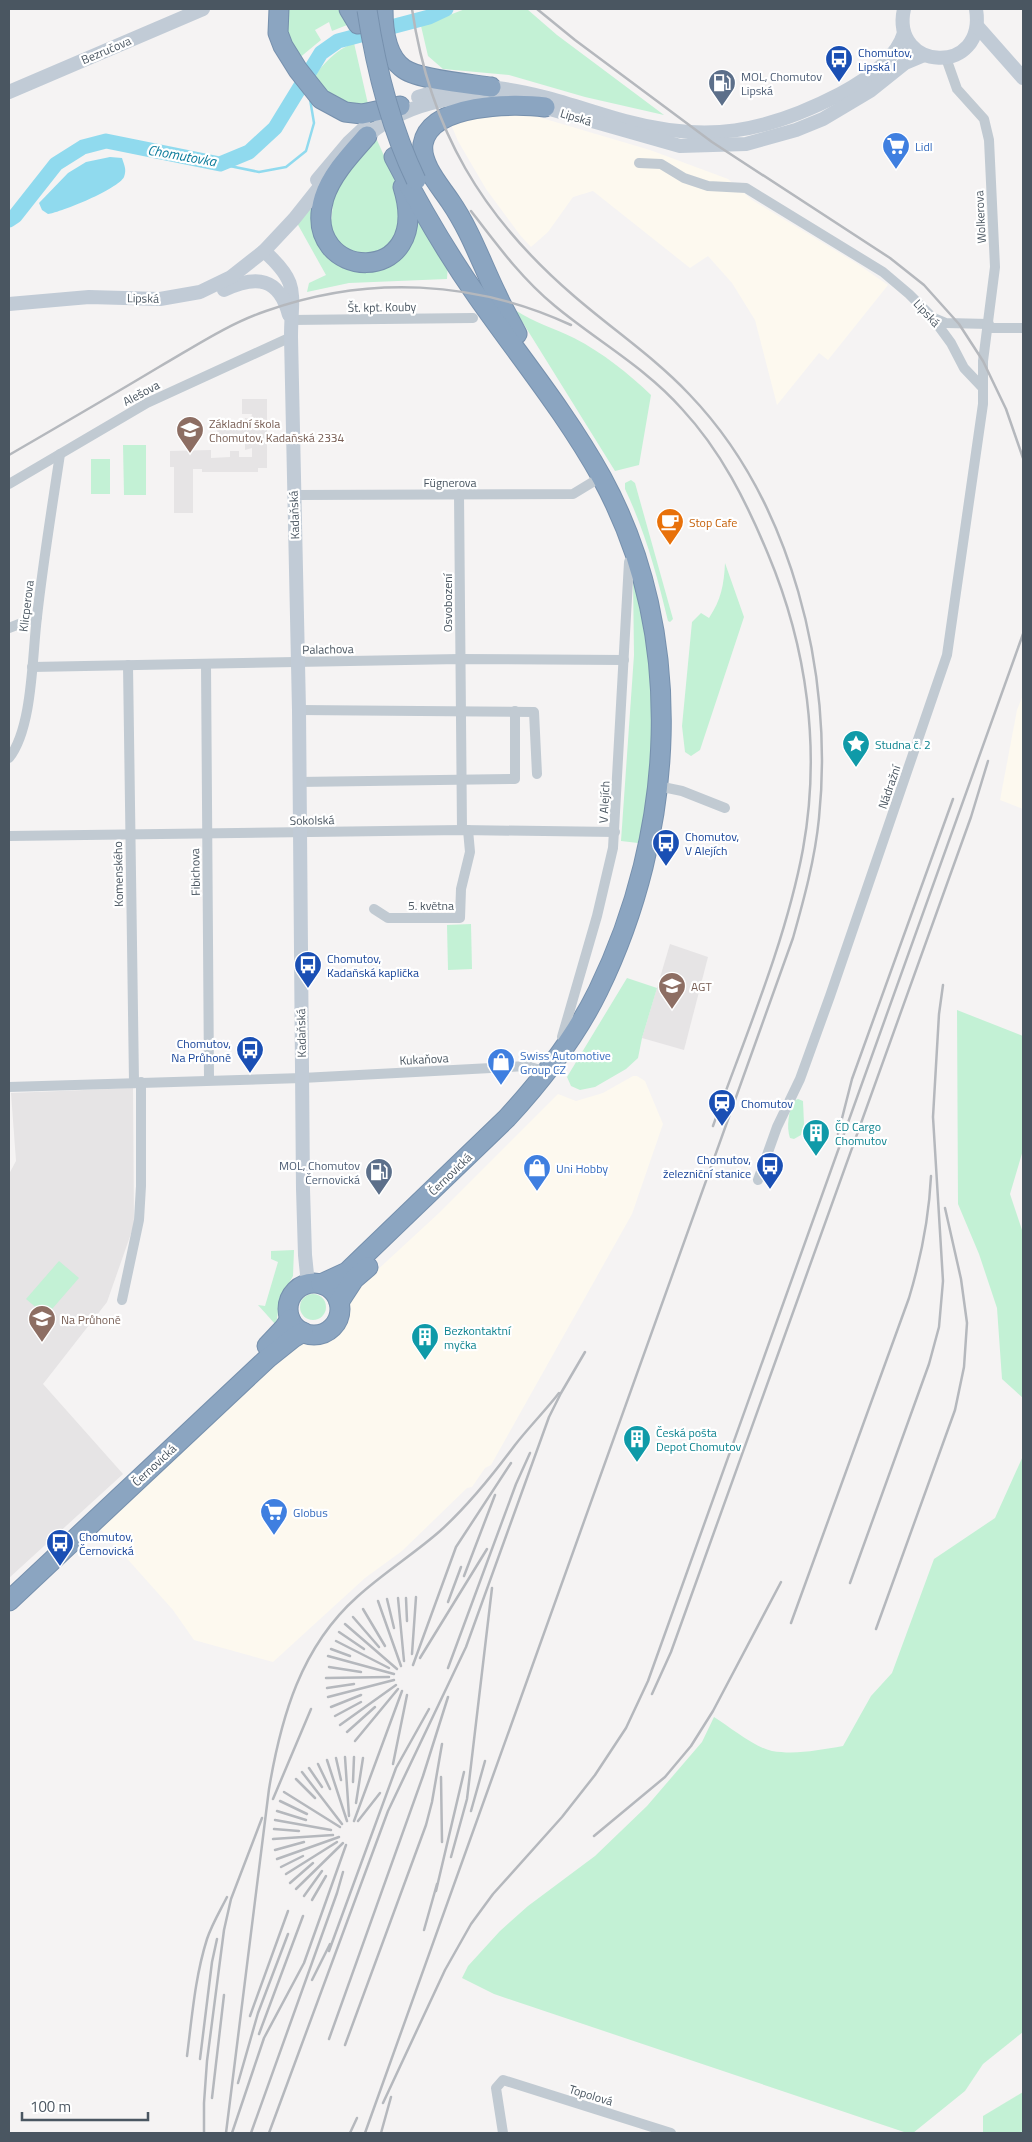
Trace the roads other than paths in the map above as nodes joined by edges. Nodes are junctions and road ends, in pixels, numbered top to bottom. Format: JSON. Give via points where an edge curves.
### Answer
{"nodes":[{"id":1,"x":203,"y":9,"type":"edge"},
{"id":2,"x":279,"y":9,"type":"edge"},
{"id":3,"x":904,"y":9,"type":"edge"},
{"id":4,"x":976,"y":9,"type":"edge"},
{"id":5,"x":363,"y":12,"type":"edge"},
{"id":6,"x":977,"y":26,"type":"junction"},
{"id":7,"x":904,"y":33,"type":"junction"},
{"id":8,"x":967,"y":47,"type":"junction"},
{"id":9,"x":997,"y":50,"type":"junction"},
{"id":10,"x":924,"y":55,"type":"junction"},
{"id":11,"x":946,"y":58,"type":"junction"},
{"id":12,"x":1023,"y":78,"type":"edge"},
{"id":13,"x":491,"y":87,"type":"junction"},
{"id":14,"x":9,"y":92,"type":"edge"},
{"id":15,"x":400,"y":106,"type":"junction"},
{"id":16,"x":545,"y":107,"type":"junction"},
{"id":17,"x":367,"y":136,"type":"junction"},
{"id":18,"x":394,"y":157,"type":"junction"},
{"id":19,"x":639,"y":162,"type":"dead end"},
{"id":20,"x":264,"y":250,"type":"junction"},
{"id":21,"x":160,"y":299,"type":"junction"},
{"id":22,"x":9,"y":304,"type":"edge"},
{"id":23,"x":932,"y":317,"type":"junction"},
{"id":24,"x":473,"y":318,"type":"dead end"},
{"id":25,"x":291,"y":320,"type":"junction"},
{"id":26,"x":989,"y":326,"type":"junction"},
{"id":27,"x":1023,"y":328,"type":"edge"},
{"id":28,"x":517,"y":334,"type":"junction"},
{"id":29,"x":291,"y":337,"type":"junction"},
{"id":30,"x":982,"y":387,"type":"junction"},
{"id":31,"x":60,"y":454,"type":"junction"},
{"id":32,"x":601,"y":477,"type":"junction"},
{"id":33,"x":9,"y":484,"type":"edge"},
{"id":34,"x":459,"y":494,"type":"junction"},
{"id":35,"x":294,"y":495,"type":"junction"},
{"id":36,"x":629,"y":562,"type":"dead end"},
{"id":37,"x":37,"y":617,"type":"junction"},
{"id":38,"x":9,"y":628,"type":"edge"},
{"id":39,"x":460,"y":659,"type":"junction"},
{"id":40,"x":624,"y":660,"type":"junction"},
{"id":41,"x":297,"y":662,"type":"junction"},
{"id":42,"x":206,"y":664,"type":"junction"},
{"id":43,"x":128,"y":665,"type":"junction"},
{"id":44,"x":32,"y":667,"type":"junction"},
{"id":45,"x":299,"y":710,"type":"junction"},
{"id":46,"x":461,"y":711,"type":"junction"},
{"id":47,"x":515,"y":711,"type":"junction"},
{"id":48,"x":9,"y":758,"type":"edge"},
{"id":49,"x":537,"y":774,"type":"dead end"},
{"id":50,"x":461,"y":781,"type":"junction"},
{"id":51,"x":298,"y":782,"type":"junction"},
{"id":52,"x":663,"y":786,"type":"junction"},
{"id":53,"x":725,"y":808,"type":"dead end"},
{"id":54,"x":465,"y":830,"type":"junction"},
{"id":55,"x":299,"y":832,"type":"junction"},
{"id":56,"x":615,"y":832,"type":"junction"},
{"id":57,"x":130,"y":834,"type":"junction"},
{"id":58,"x":207,"y":834,"type":"junction"},
{"id":59,"x":9,"y":836,"type":"edge"},
{"id":60,"x":374,"y":909,"type":"dead end"},
{"id":61,"x":562,"y":1037,"type":"dead end"},
{"id":62,"x":550,"y":1075,"type":"junction"},
{"id":63,"x":302,"y":1078,"type":"junction"},
{"id":64,"x":209,"y":1079,"type":"junction"},
{"id":65,"x":137,"y":1082,"type":"junction"},
{"id":66,"x":9,"y":1087,"type":"edge"},
{"id":67,"x":758,"y":1180,"type":"dead end"},
{"id":68,"x":315,"y":1284,"type":"junction"},
{"id":69,"x":122,"y":1300,"type":"dead end"},
{"id":70,"x":339,"y":1302,"type":"junction"},
{"id":71,"x":290,"y":1318,"type":"junction"},
{"id":72,"x":303,"y":1332,"type":"junction"},
{"id":73,"x":9,"y":1586,"type":"edge"},
{"id":74,"x":9,"y":1601,"type":"edge"},
{"id":75,"x":503,"y":2133,"type":"edge"},
{"id":76,"x":671,"y":2133,"type":"edge"}],
"edges":[{"from":1,"to":14,"type":"street","name":"Bezručova"},
{"from":2,"to":15,"type":"highway","via":[[278,33],[298,70],[321,99],[345,112],[362,114]]},
{"from":3,"to":7,"type":"street"},
{"from":4,"to":6,"type":"street"},
{"from":5,"to":13,"type":"highway","via":[[404,69]]},
{"from":5,"to":18,"type":"highway","via":[[372,86]]},
{"from":5,"to":28,"type":"highway","bridge":true,"via":[[382,89],[416,180],[448,236]]},
{"from":6,"to":8,"type":"street"},
{"from":6,"to":9,"type":"street"},
{"from":7,"to":10,"type":"street","via":[[915,50]]},
{"from":7,"to":13,"type":"street","name":"Lipská","via":[[897,50],[885,62],[846,90],[798,114],[737,131],[680,132],[626,121],[531,93]]},
{"from":8,"to":9,"type":"street"},
{"from":8,"to":11,"type":"street"},
{"from":9,"to":12,"type":"street"},
{"from":10,"to":11,"type":"street"},
{"from":10,"to":16,"type":"street","name":"Lipská","via":[[905,63],[870,91],[823,119],[746,144],[680,146]]},
{"from":11,"to":26,"type":"street","name":"Wolkerova","via":[[957,89],[984,119],[989,140],[995,267]]},
{"from":13,"to":15,"type":"street","name":"Lipská","via":[[445,89]]},
{"from":15,"to":20,"type":"street","name":"Lipská","via":[[378,118],[348,142]]},
{"from":16,"to":17,"type":"street","name":"Lipská","via":[[494,97],[448,98],[397,116]]},
{"from":16,"to":28,"type":"highway","via":[[522,104],[476,108],[445,117],[433,126],[423,145],[428,165],[457,211]]},
{"from":17,"to":18,"type":"highway","via":[[331,182],[324,198],[322,228],[336,253],[356,262],[378,262],[396,250],[404,238],[409,212]]},
{"from":17,"to":20,"type":"street","name":"Lipská","via":[[341,160],[294,219]]},
{"from":18,"to":32,"type":"highway","via":[[417,201],[470,285],[543,386]]},
{"from":19,"to":23,"type":"street","name":"Lipská","via":[[661,164],[684,178],[708,186],[746,188],[883,272]]},
{"from":20,"to":21,"type":"street","name":"Lipská","via":[[245,268],[218,284],[186,296]]},
{"from":20,"to":25,"type":"street","name":"Kadaňská","via":[[280,265],[292,286]]},
{"from":21,"to":22,"type":"street","name":"Lipská","via":[[90,297]]},
{"from":21,"to":25,"type":"street","name":"Kadaňská","via":[[193,300],[245,281],[263,281],[281,294]]},
{"from":23,"to":26,"type":"street","via":[[946,323]]},
{"from":23,"to":30,"type":"street","name":"Lipská","via":[[964,368]]},
{"from":24,"to":25,"type":"street","name":"Št. kpt. Kouby"},
{"from":25,"to":29,"type":"street","name":"Kadaňská"},
{"from":26,"to":27,"type":"street"},
{"from":26,"to":30,"type":"street","name":"Wolkerova"},
{"from":28,"to":52,"type":"highway","via":[[589,437],[622,494],[639,538],[667,653],[672,712]]},
{"from":29,"to":31,"type":"street","name":"Alešova","via":[[147,403]]},
{"from":29,"to":35,"type":"street","name":"Kadaňská"},
{"from":30,"to":67,"type":"street","name":"Nádražní","via":[[983,404],[947,655],[830,996]]},
{"from":31,"to":33,"type":"street","name":"Alešova"},
{"from":31,"to":37,"type":"street","name":"Klicperova"},
{"from":32,"to":34,"type":"street","name":"Fügnerova","via":[[572,494]]},
{"from":32,"to":52,"type":"highway","via":[[630,542],[653,629],[662,713]]},
{"from":34,"to":35,"type":"street","name":"Fügnerova"},
{"from":34,"to":39,"type":"street","name":"Osvobození"},
{"from":35,"to":41,"type":"street","name":"Kadaňská"},
{"from":36,"to":40,"type":"street","name":"V Alejích"},
{"from":37,"to":38,"type":"street"},
{"from":37,"to":44,"type":"street","name":"Klicperova"},
{"from":39,"to":40,"type":"street","name":"Palachova"},
{"from":39,"to":41,"type":"street","name":"Palachova"},
{"from":39,"to":46,"type":"street","name":"Osvobození"},
{"from":40,"to":56,"type":"street","name":"V Alejích"},
{"from":41,"to":42,"type":"street","name":"Palachova"},
{"from":41,"to":45,"type":"street","name":"Kadaňská"},
{"from":42,"to":43,"type":"street","name":"Palachova"},
{"from":42,"to":58,"type":"street","name":"Fibichova"},
{"from":43,"to":44,"type":"street","name":"Palachova"},
{"from":43,"to":57,"type":"street","name":"Komenského"},
{"from":44,"to":48,"type":"street","name":"Klicperova","via":[[25,720]]},
{"from":45,"to":46,"type":"street"},
{"from":45,"to":51,"type":"street","name":"Kadaňská"},
{"from":46,"to":47,"type":"street"},
{"from":46,"to":50,"type":"street","name":"Osvobození"},
{"from":47,"to":49,"type":"street","via":[[534,712]]},
{"from":47,"to":50,"type":"street","via":[[516,779]]},
{"from":50,"to":51,"type":"street"},
{"from":50,"to":54,"type":"street","name":"Osvobození"},
{"from":51,"to":55,"type":"street","name":"Kadaňská"},
{"from":52,"to":53,"type":"street"},
{"from":52,"to":62,"type":"highway","via":[[663,826],[652,878],[631,942],[594,1018]]},
{"from":54,"to":55,"type":"street","name":"Sokolská"},
{"from":54,"to":56,"type":"street","name":"Sokolská"},
{"from":54,"to":60,"type":"street","name":"5. května","via":[[470,852],[461,889],[460,918],[388,918]]},
{"from":55,"to":58,"type":"street","name":"Sokolská"},
{"from":55,"to":63,"type":"street","name":"Kadaňská"},
{"from":56,"to":61,"type":"street","name":"V Alejích","via":[[597,916]]},
{"from":57,"to":58,"type":"street","name":"Sokolská"},
{"from":57,"to":59,"type":"street","name":"Sokolská"},
{"from":57,"to":65,"type":"street","name":"Komenského"},
{"from":58,"to":64,"type":"street","name":"Fibichova"},
{"from":62,"to":63,"type":"street","name":"Kukaňova","via":[[527,1066]]},
{"from":62,"to":68,"type":"highway","name":"Černovická","via":[[347,1272]]},
{"from":62,"to":70,"type":"highway","name":"Černovická","via":[[516,1124],[354,1279]]},
{"from":63,"to":64,"type":"street"},
{"from":63,"to":68,"type":"street","name":"Kadaňská","via":[[304,1246]]},
{"from":64,"to":65,"type":"street"},
{"from":65,"to":66,"type":"street"},
{"from":65,"to":69,"type":"street","via":[[139,1220]]},
{"from":68,"to":70,"type":"highway","via":[[329,1288]]},
{"from":68,"to":71,"type":"highway","name":"Černovická","via":[[297,1289],[292,1295],[288,1311]]},
{"from":70,"to":72,"type":"highway","name":"Černovická","via":[[337,1319],[330,1329],[317,1334]]},
{"from":71,"to":72,"type":"highway"},
{"from":71,"to":73,"type":"highway","name":"Černovická","via":[[274,1339]]},
{"from":72,"to":74,"type":"highway","name":"Černovická","via":[[262,1364]]},
{"from":75,"to":76,"type":"street","name":"Topolová","via":[[496,2088],[503,2080]]}]}
